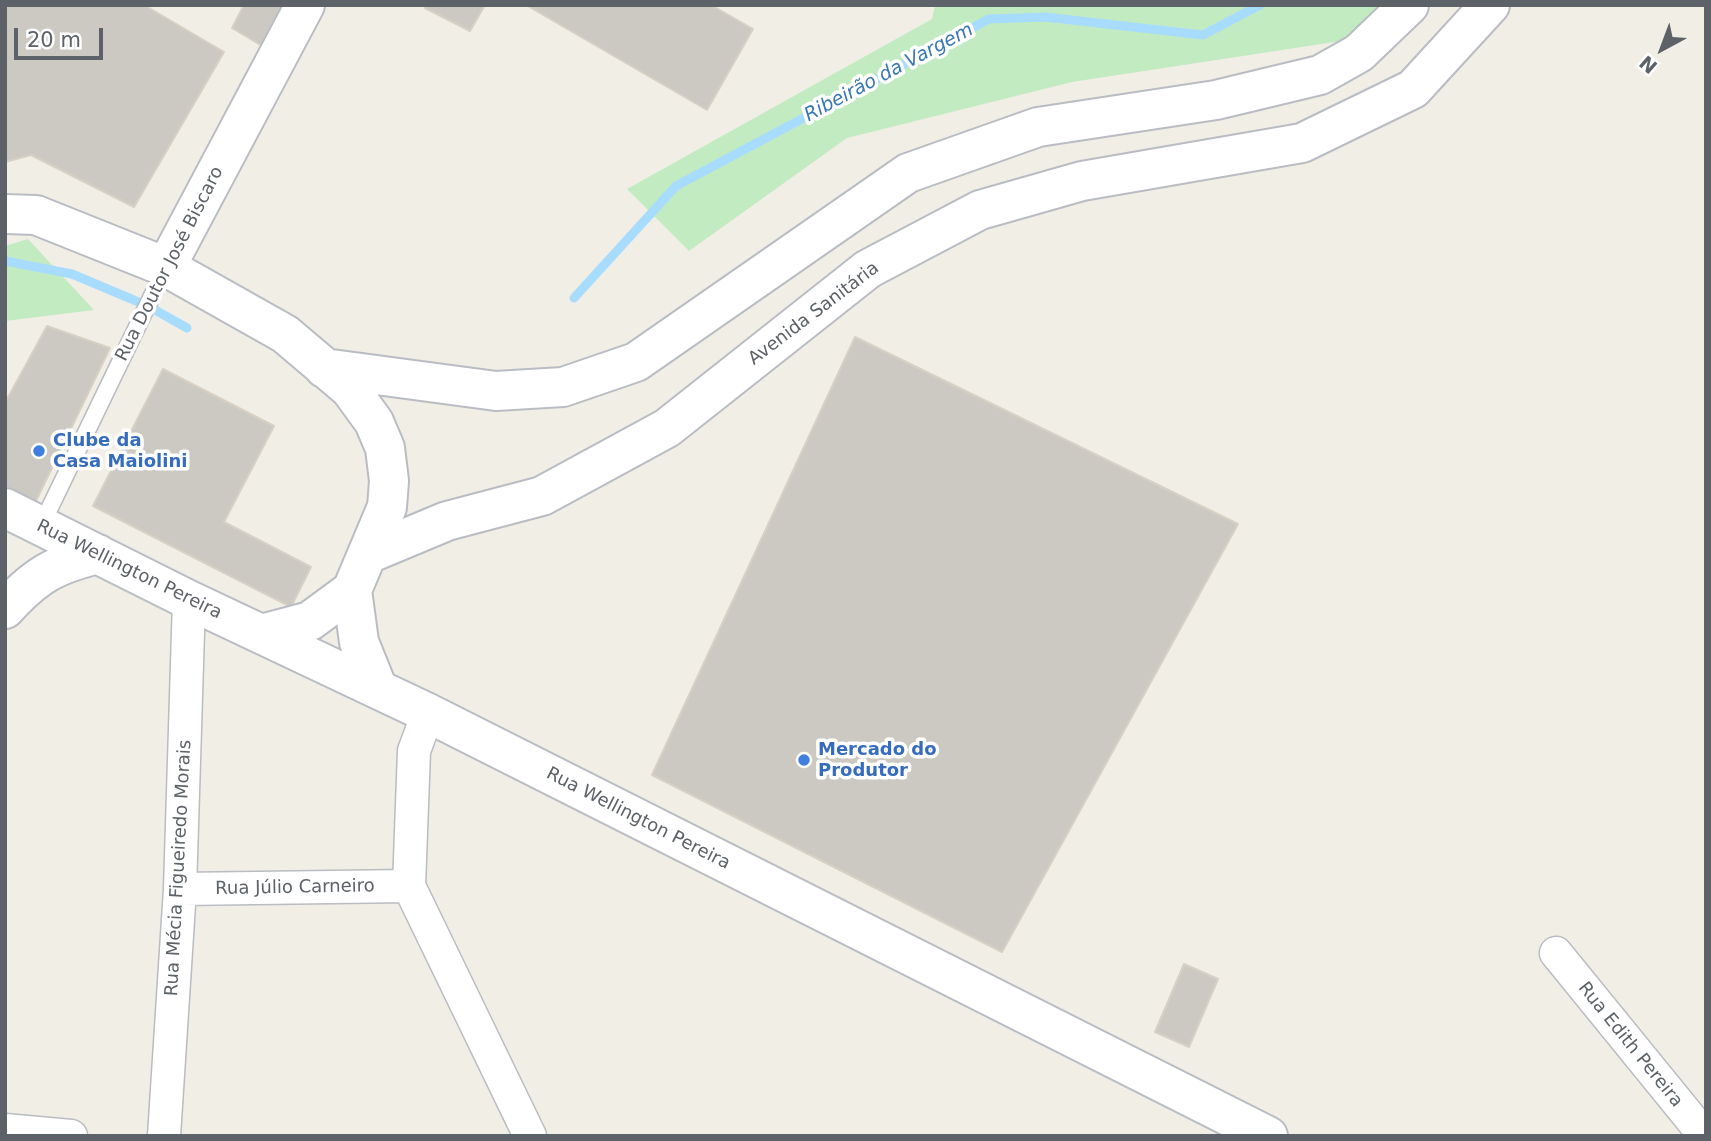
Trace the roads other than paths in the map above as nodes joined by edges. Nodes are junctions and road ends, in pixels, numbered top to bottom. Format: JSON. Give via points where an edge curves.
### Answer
{"nodes":[{"id":1,"x":304,"y":5,"type":"edge"},
{"id":2,"x":1409,"y":5,"type":"edge"},
{"id":3,"x":1490,"y":5,"type":"edge"},
{"id":4,"x":5,"y":214,"type":"edge"},
{"id":5,"x":162,"y":276,"type":"junction"},
{"id":6,"x":324,"y":369,"type":"junction"},
{"id":7,"x":5,"y":509,"type":"edge"},
{"id":8,"x":41,"y":526,"type":"junction"},
{"id":9,"x":97,"y":554,"type":"junction"},
{"id":10,"x":368,"y":554,"type":"junction"},
{"id":11,"x":352,"y":590,"type":"junction"},
{"id":12,"x":189,"y":600,"type":"junction"},
{"id":13,"x":5,"y":609,"type":"edge"},
{"id":14,"x":261,"y":635,"type":"junction"},
{"id":15,"x":378,"y":689,"type":"junction"},
{"id":16,"x":428,"y":713,"type":"junction"},
{"id":17,"x":409,"y":886,"type":"junction"},
{"id":18,"x":180,"y":889,"type":"junction"},
{"id":19,"x":1556,"y":953,"type":"dead end"},
{"id":20,"x":5,"y":1130,"type":"edge"},
{"id":21,"x":71,"y":1136,"type":"edge"},
{"id":22,"x":164,"y":1136,"type":"edge"},
{"id":23,"x":530,"y":1136,"type":"edge"},
{"id":24,"x":1268,"y":1136,"type":"edge"},
{"id":25,"x":1705,"y":1136,"type":"edge"}],
"edges":[{"from":1,"to":5,"type":"main road","name":"Rua Doutor José Biscaro"},
{"from":2,"to":6,"type":"main road","via":[[1359,53],[1320,75],[1216,100],[1038,127],[908,173],[636,362],[563,387],[496,391]]},
{"from":3,"to":10,"type":"main road","name":"Avenida Sanitária","via":[[1413,89],[1302,143],[1082,181],[981,210],[868,269],[667,428],[542,495],[447,521]]},
{"from":4,"to":5,"type":"main road","via":[[36,215]]},
{"from":5,"to":6,"type":"main road","via":[[285,334]]},
{"from":5,"to":8,"type":"lane","name":"Rua Doutor José Biscaro"},
{"from":6,"to":10,"type":"main road","via":[[350,389],[374,422],[385,448],[387,507]]},
{"from":7,"to":8,"type":"main road","name":"Rua Wellington Pereira"},
{"from":8,"to":9,"type":"main road","name":"Rua Wellington Pereira"},
{"from":9,"to":12,"type":"main road","name":"Rua Wellington Pereira"},
{"from":9,"to":13,"type":"main road","via":[[61,563],[39,575]]},
{"from":10,"to":11,"type":"main road"},
{"from":11,"to":14,"type":"main road","via":[[310,621]]},
{"from":11,"to":15,"type":"main road","via":[[359,642]]},
{"from":12,"to":14,"type":"main road","name":"Rua Wellington Pereira"},
{"from":12,"to":18,"type":"street","name":"Rua Mécia Figueiredo Morais"},
{"from":14,"to":15,"type":"main road","name":"Rua Wellington Pereira"},
{"from":15,"to":16,"type":"main road","name":"Rua Wellington Pereira"},
{"from":16,"to":17,"type":"street","via":[[414,751]]},
{"from":16,"to":24,"type":"main road","name":"Rua Wellington Pereira"},
{"from":17,"to":18,"type":"street","name":"Rua Júlio Carneiro"},
{"from":17,"to":23,"type":"street"},
{"from":18,"to":22,"type":"street","name":"Rua Mécia Figueiredo Morais"},
{"from":19,"to":25,"type":"street","name":"Rua Edith Pereira"},
{"from":20,"to":21,"type":"street"}]}
